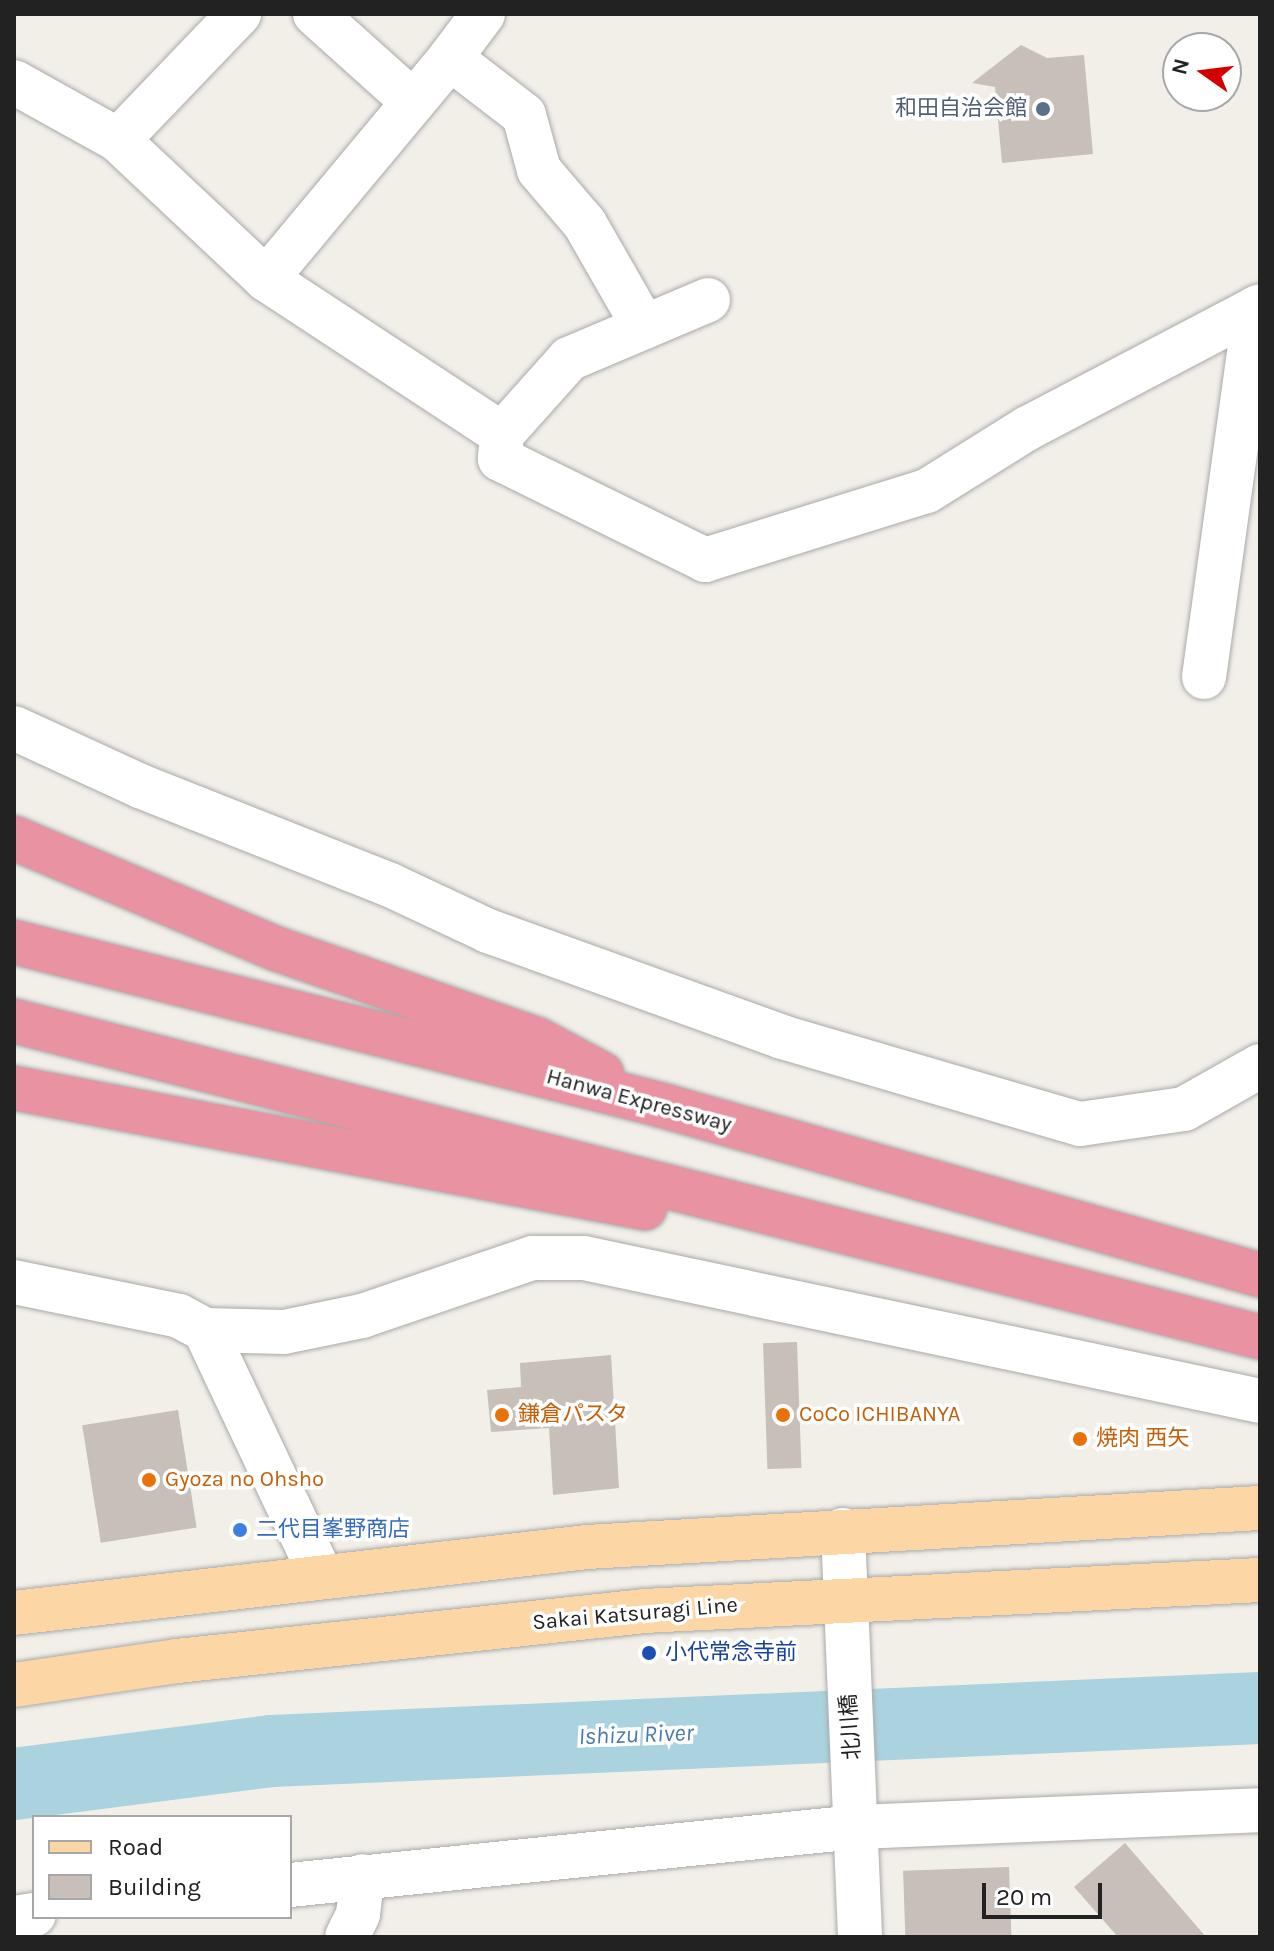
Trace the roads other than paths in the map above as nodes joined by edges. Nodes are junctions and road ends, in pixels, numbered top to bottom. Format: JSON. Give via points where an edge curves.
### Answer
{"nodes":[{"id":1,"x":239,"y":14,"type":"edge"},
{"id":2,"x":315,"y":14,"type":"edge"},
{"id":3,"x":483,"y":14,"type":"edge"},
{"id":4,"x":450,"y":58,"type":"junction"},
{"id":5,"x":14,"y":82,"type":"edge"},
{"id":6,"x":413,"y":102,"type":"junction"},
{"id":7,"x":118,"y":140,"type":"junction"},
{"id":8,"x":266,"y":279,"type":"junction"},
{"id":9,"x":708,"y":300,"type":"dead end"},
{"id":10,"x":1257,"y":307,"type":"edge"},
{"id":11,"x":644,"y":327,"type":"junction"},
{"id":12,"x":502,"y":434,"type":"junction"},
{"id":13,"x":1204,"y":677,"type":"dead end"},
{"id":14,"x":14,"y":728,"type":"edge"},
{"id":15,"x":14,"y":838,"type":"edge"},
{"id":16,"x":14,"y":942,"type":"edge"},
{"id":17,"x":14,"y":1021,"type":"edge"},
{"id":18,"x":1260,"y":1066,"type":"edge"},
{"id":19,"x":14,"y":1088,"type":"edge"},
{"id":20,"x":661,"y":1105,"type":"junction"},
{"id":21,"x":1260,"y":1275,"type":"edge"},
{"id":22,"x":14,"y":1282,"type":"edge"},
{"id":23,"x":1095,"y":1294,"type":"junction"},
{"id":24,"x":205,"y":1330,"type":"junction"},
{"id":25,"x":1260,"y":1337,"type":"edge"},
{"id":26,"x":1260,"y":1401,"type":"edge"},
{"id":27,"x":1260,"y":1508,"type":"edge"},
{"id":28,"x":843,"y":1530,"type":"junction"},
{"id":29,"x":321,"y":1575,"type":"junction"},
{"id":30,"x":1260,"y":1580,"type":"edge"},
{"id":31,"x":845,"y":1600,"type":"junction"},
{"id":32,"x":14,"y":1613,"type":"edge"},
{"id":33,"x":14,"y":1685,"type":"edge"},
{"id":34,"x":1260,"y":1810,"type":"edge"},
{"id":35,"x":856,"y":1817,"type":"junction"},
{"id":36,"x":363,"y":1876,"type":"junction"},
{"id":37,"x":292,"y":1885,"type":"edge"},
{"id":38,"x":347,"y":1937,"type":"edge"},
{"id":39,"x":860,"y":1937,"type":"edge"}],
"edges":[{"from":1,"to":7,"type":"street"},
{"from":2,"to":6,"type":"street"},
{"from":3,"to":4,"type":"street"},
{"from":4,"to":6,"type":"street"},
{"from":4,"to":11,"type":"street","via":[[524,115],[539,170],[585,224]]},
{"from":5,"to":7,"type":"street"},
{"from":6,"to":8,"type":"street"},
{"from":7,"to":8,"type":"street"},
{"from":8,"to":12,"type":"street"},
{"from":9,"to":11,"type":"street"},
{"from":10,"to":12,"type":"street","via":[[1028,428],[927,491],[705,560],[500,459]]},
{"from":10,"to":13,"type":"street"},
{"from":11,"to":12,"type":"street","via":[[569,359]]},
{"from":14,"to":18,"type":"street","via":[[488,931],[782,1037],[1080,1124],[1184,1109]]},
{"from":15,"to":20,"type":"highway","via":[[277,949],[538,1040]]},
{"from":16,"to":20,"type":"highway","name":"Hanwa Expressway"},
{"from":17,"to":23,"type":"highway"},
{"from":19,"to":23,"type":"highway"},
{"from":20,"to":21,"type":"highway","name":"Hanwa Expressway"},
{"from":22,"to":24,"type":"street","via":[[179,1316]]},
{"from":23,"to":25,"type":"highway"},
{"from":24,"to":26,"type":"street","via":[[284,1332],[362,1316],[532,1258],[584,1258]]},
{"from":24,"to":29,"type":"street"},
{"from":27,"to":28,"type":"main road"},
{"from":28,"to":29,"type":"main road","via":[[587,1547]]},
{"from":28,"to":31,"type":"street","name":"北川橋"},
{"from":29,"to":32,"type":"main road"},
{"from":30,"to":31,"type":"main road","name":"Sakai Katsuragi Line"},
{"from":31,"to":33,"type":"main road","name":"Sakai Katsuragi Line","via":[[644,1611],[177,1661]]},
{"from":31,"to":35,"type":"street","name":"北川橋"},
{"from":34,"to":35,"type":"street"},
{"from":35,"to":36,"type":"street"},
{"from":35,"to":39,"type":"street","name":"北川橋"},
{"from":36,"to":37,"type":"street"},
{"from":36,"to":38,"type":"street","via":[[358,1914]]}]}
